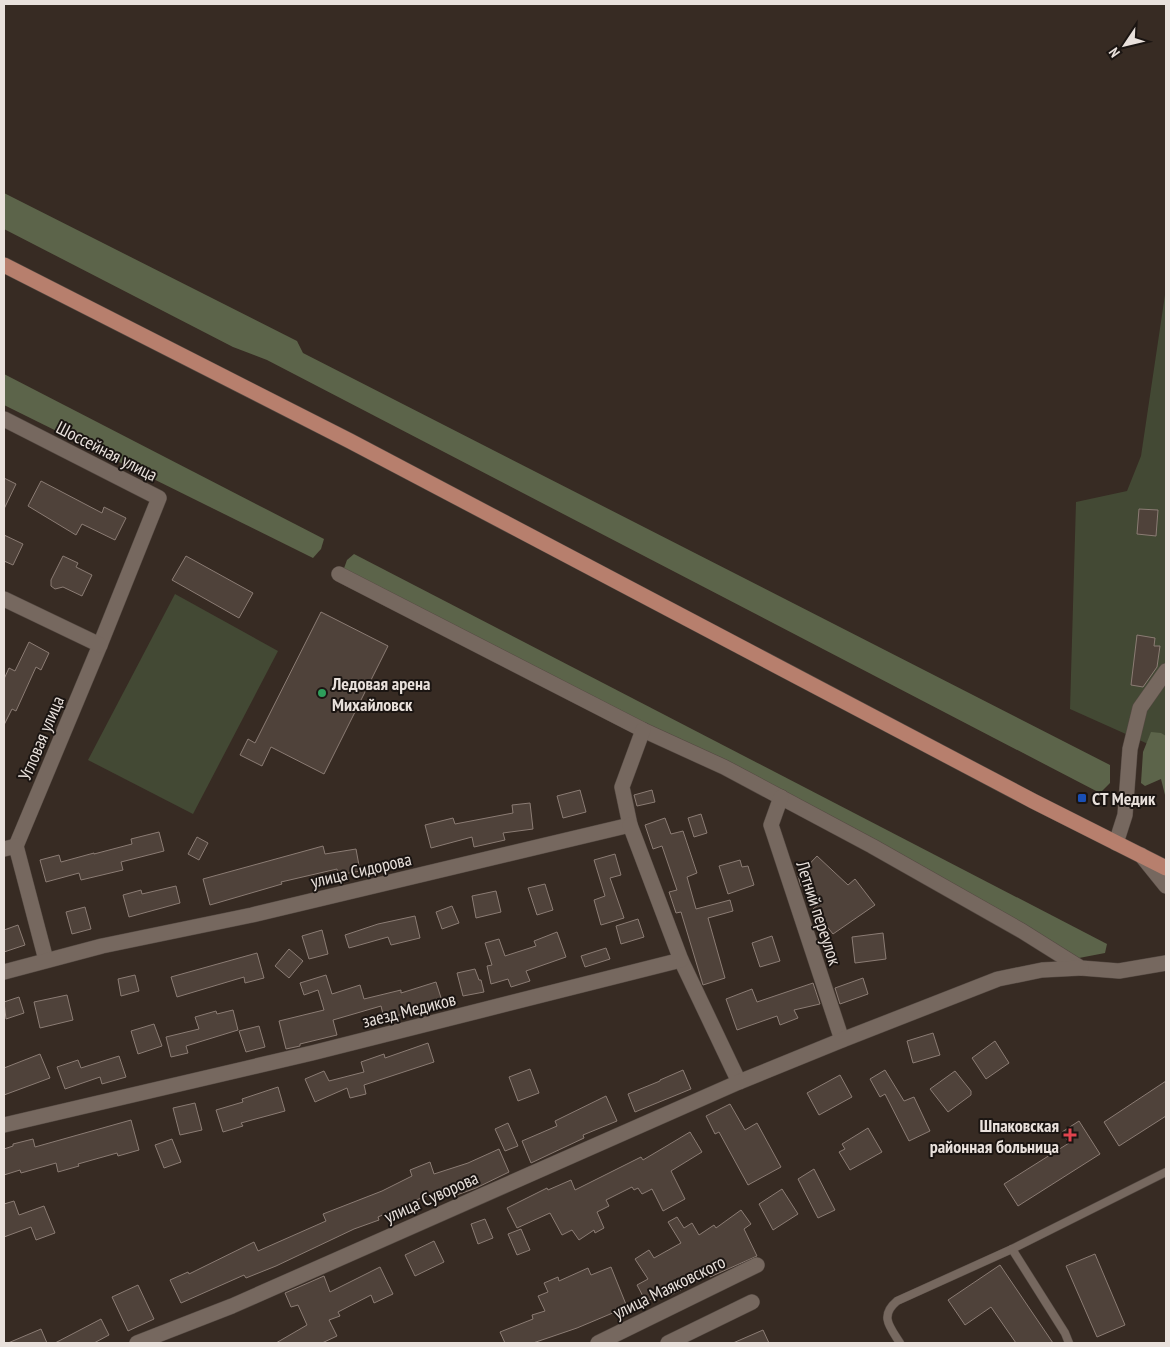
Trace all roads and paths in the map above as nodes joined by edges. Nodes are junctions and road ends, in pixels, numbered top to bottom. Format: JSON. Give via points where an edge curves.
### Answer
{"nodes":[{"id":1,"x":4,"y":265,"type":"edge"},
{"id":2,"x":4,"y":419,"type":"edge"},
{"id":3,"x":339,"y":574,"type":"dead end"},
{"id":4,"x":4,"y":599,"type":"edge"},
{"id":5,"x":100,"y":645,"type":"junction"},
{"id":6,"x":1166,"y":670,"type":"edge"},
{"id":7,"x":643,"y":730,"type":"junction"},
{"id":8,"x":781,"y":797,"type":"junction"},
{"id":9,"x":630,"y":825,"type":"junction"},
{"id":10,"x":1116,"y":843,"type":"junction"},
{"id":11,"x":10,"y":847,"type":"edge"},
{"id":12,"x":1141,"y":856,"type":"junction"},
{"id":13,"x":1166,"y":868,"type":"edge"},
{"id":14,"x":1166,"y":886,"type":"edge"},
{"id":15,"x":46,"y":960,"type":"junction"},
{"id":16,"x":681,"y":960,"type":"junction"},
{"id":17,"x":1166,"y":963,"type":"edge"},
{"id":18,"x":1081,"y":968,"type":"junction"},
{"id":19,"x":4,"y":972,"type":"edge"},
{"id":20,"x":842,"y":1040,"type":"junction"},
{"id":21,"x":739,"y":1082,"type":"junction"},
{"id":22,"x":4,"y":1125,"type":"edge"},
{"id":23,"x":1166,"y":1172,"type":"edge"},
{"id":24,"x":1012,"y":1249,"type":"junction"},
{"id":25,"x":757,"y":1265,"type":"dead end"},
{"id":26,"x":752,"y":1302,"type":"dead end"},
{"id":27,"x":137,"y":1343,"type":"edge"},
{"id":28,"x":598,"y":1343,"type":"edge"},
{"id":29,"x":668,"y":1343,"type":"edge"},
{"id":30,"x":900,"y":1343,"type":"edge"},
{"id":31,"x":1069,"y":1343,"type":"edge"}],
"edges":[{"from":1,"to":10,"type":"main road","via":[[350,441]]},
{"from":2,"to":5,"type":"street","name":"Шоссейная улица","via":[[159,498]]},
{"from":3,"to":7,"type":"street"},
{"from":4,"to":5,"type":"street"},
{"from":5,"to":11,"type":"street","name":"Угловая улица"},
{"from":6,"to":10,"type":"street","via":[[1140,708],[1130,749],[1125,815]]},
{"from":7,"to":8,"type":"street"},
{"from":7,"to":9,"type":"street","via":[[622,787]]},
{"from":8,"to":18,"type":"street","via":[[1022,931]]},
{"from":8,"to":20,"type":"street","name":"Летний переулок","via":[[771,825]]},
{"from":9,"to":15,"type":"street","name":"улица Сидорова","via":[[252,915]]},
{"from":9,"to":16,"type":"street"},
{"from":10,"to":12,"type":"main road"},
{"from":11,"to":15,"type":"street","name":"Угловая улица"},
{"from":12,"to":13,"type":"main road"},
{"from":12,"to":14,"type":"street"},
{"from":15,"to":19,"type":"street","name":"улица Сидорова"},
{"from":16,"to":21,"type":"street"},
{"from":16,"to":22,"type":"street","name":"заезд Медиков","via":[[322,1051]]},
{"from":17,"to":18,"type":"street","name":"улица Суворова","via":[[1119,971]]},
{"from":18,"to":20,"type":"street","name":"улица Суворова","via":[[1042,970],[998,979]]},
{"from":20,"to":21,"type":"street","name":"улица Суворова"},
{"from":21,"to":27,"type":"street","name":"улица Суворова","via":[[232,1306]]},
{"from":23,"to":24,"type":"lane"},
{"from":24,"to":30,"type":"lane","via":[[897,1301],[887,1317],[889,1327]]},
{"from":24,"to":31,"type":"lane","via":[[1066,1333]]},
{"from":25,"to":28,"type":"street","name":"улица Маяковского"},
{"from":26,"to":29,"type":"street"}]}
